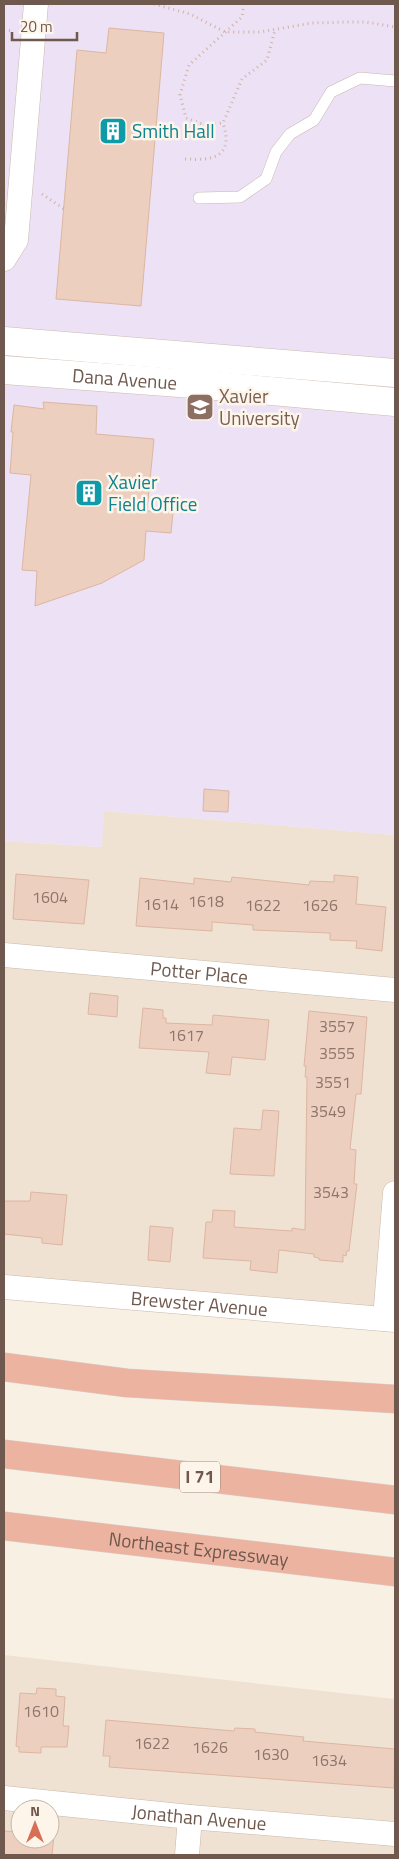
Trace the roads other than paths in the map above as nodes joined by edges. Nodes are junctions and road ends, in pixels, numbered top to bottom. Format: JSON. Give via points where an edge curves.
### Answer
{"nodes":[{"id":1,"x":36,"y":4,"type":"edge"},
{"id":2,"x":395,"y":81,"type":"edge"},
{"id":3,"x":199,"y":198,"type":"dead end"},
{"id":4,"x":4,"y":259,"type":"edge"},
{"id":5,"x":4,"y":340,"type":"edge"},
{"id":6,"x":4,"y":370,"type":"edge"},
{"id":7,"x":395,"y":373,"type":"edge"},
{"id":8,"x":395,"y":402,"type":"edge"},
{"id":9,"x":4,"y":954,"type":"edge"},
{"id":10,"x":395,"y":990,"type":"edge"},
{"id":11,"x":395,"y":1193,"type":"edge"},
{"id":12,"x":4,"y":1287,"type":"edge"},
{"id":13,"x":390,"y":1320,"type":"edge"},
{"id":14,"x":4,"y":1367,"type":"edge"},
{"id":15,"x":395,"y":1399,"type":"edge"},
{"id":16,"x":4,"y":1454,"type":"edge"},
{"id":17,"x":395,"y":1500,"type":"edge"},
{"id":18,"x":4,"y":1526,"type":"edge"},
{"id":19,"x":395,"y":1572,"type":"edge"},
{"id":20,"x":4,"y":1798,"type":"edge"},
{"id":21,"x":190,"y":1817,"type":"junction"},
{"id":22,"x":395,"y":1834,"type":"edge"},
{"id":23,"x":187,"y":1855,"type":"edge"}],
"edges":[{"from":1,"to":4,"type":"street","via":[[16,240]]},
{"from":2,"to":3,"type":"lane","via":[[360,78],[331,92],[314,120],[290,134],[276,152],[266,179],[240,197]]},
{"from":5,"to":7,"type":"street","name":"Dana Avenue"},
{"from":6,"to":8,"type":"street","name":"Dana Avenue"},
{"from":9,"to":10,"type":"street","name":"Potter Place"},
{"from":11,"to":13,"type":"street"},
{"from":12,"to":13,"type":"street","name":"Brewster Avenue"},
{"from":14,"to":15,"type":"highway","via":[[127,1384]]},
{"from":16,"to":17,"type":"highway","number":"I 71"},
{"from":18,"to":19,"type":"highway","name":"Northeast Expressway"},
{"from":20,"to":21,"type":"street","name":"Jonathan Avenue"},
{"from":21,"to":22,"type":"street","name":"Jonathan Avenue"},
{"from":21,"to":23,"type":"street"}]}
